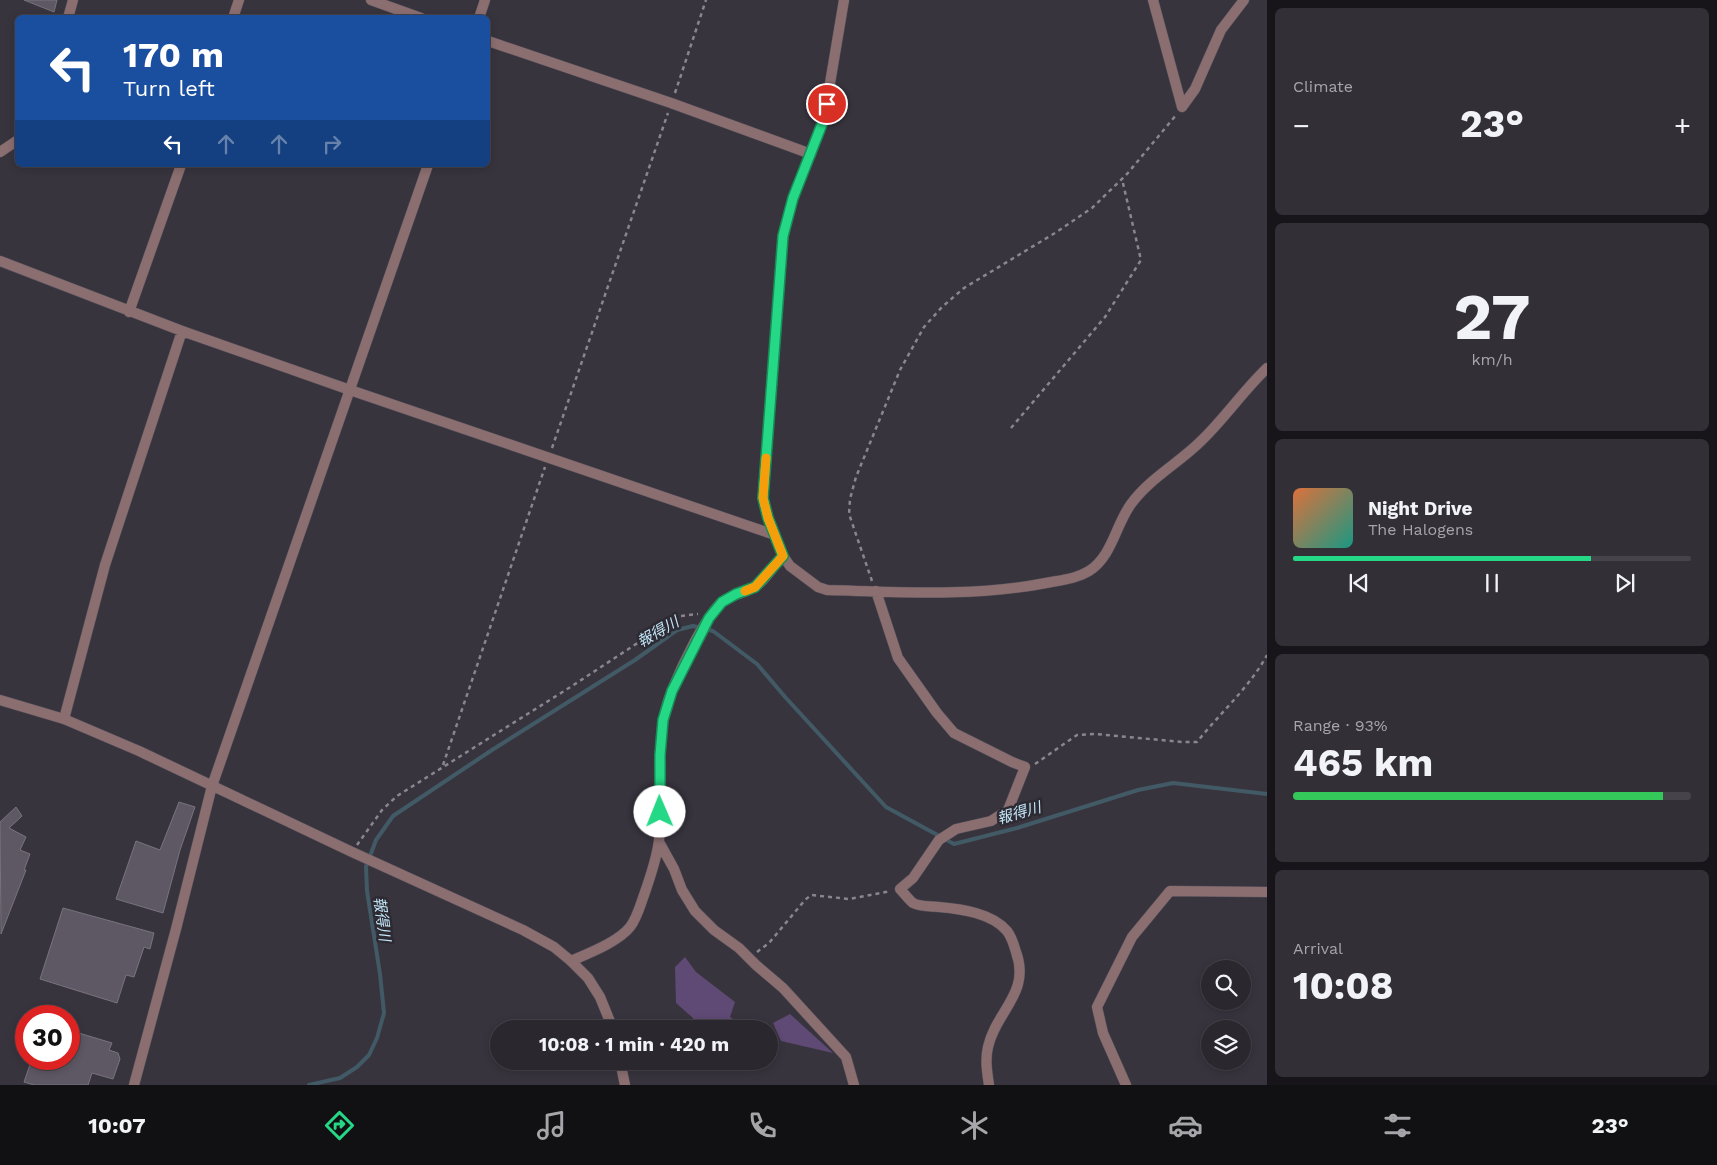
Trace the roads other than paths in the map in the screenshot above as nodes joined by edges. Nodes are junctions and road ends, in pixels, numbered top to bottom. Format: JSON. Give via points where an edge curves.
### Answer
{"nodes":[{"id":1,"x":73,"y":0,"type":"edge"},
{"id":2,"x":239,"y":0,"type":"edge"},
{"id":3,"x":370,"y":0,"type":"edge"},
{"id":4,"x":485,"y":0,"type":"edge"},
{"id":5,"x":844,"y":0,"type":"edge"},
{"id":6,"x":1153,"y":0,"type":"edge"},
{"id":7,"x":1244,"y":0,"type":"edge"},
{"id":8,"x":69,"y":15,"type":"edge"},
{"id":9,"x":234,"y":15,"type":"edge"},
{"id":10,"x":412,"y":15,"type":"edge"},
{"id":11,"x":480,"y":15,"type":"edge"},
{"id":12,"x":490,"y":42,"type":"edge"},
{"id":13,"x":15,"y":142,"type":"edge"},
{"id":14,"x":0,"y":152,"type":"edge"},
{"id":15,"x":811,"y":154,"type":"junction"},
{"id":16,"x":180,"y":167,"type":"edge"},
{"id":17,"x":427,"y":167,"type":"edge"},
{"id":18,"x":0,"y":261,"type":"edge"},
{"id":19,"x":129,"y":312,"type":"junction"},
{"id":20,"x":182,"y":331,"type":"junction"},
{"id":21,"x":1267,"y":368,"type":"edge"},
{"id":22,"x":350,"y":390,"type":"junction"},
{"id":23,"x":775,"y":535,"type":"junction"},
{"id":24,"x":783,"y":556,"type":"junction"},
{"id":25,"x":876,"y":591,"type":"junction"},
{"id":26,"x":0,"y":700,"type":"edge"},
{"id":27,"x":64,"y":719,"type":"junction"},
{"id":28,"x":212,"y":786,"type":"junction"},
{"id":29,"x":659,"y":842,"type":"junction"},
{"id":30,"x":1267,"y":892,"type":"edge"},
{"id":31,"x":571,"y":961,"type":"junction"},
{"id":32,"x":609,"y":1020,"type":"edge"},
{"id":33,"x":622,"y":1070,"type":"edge"},
{"id":34,"x":134,"y":1085,"type":"edge"},
{"id":35,"x":625,"y":1085,"type":"edge"},
{"id":36,"x":854,"y":1085,"type":"edge"},
{"id":37,"x":989,"y":1085,"type":"edge"},
{"id":38,"x":1126,"y":1085,"type":"edge"}],
"edges":[{"from":1,"to":8,"type":"street"},
{"from":2,"to":9,"type":"street"},
{"from":3,"to":10,"type":"street"},
{"from":4,"to":11,"type":"street"},
{"from":5,"to":15,"type":"street","via":[[824,119]]},
{"from":6,"to":7,"type":"street","via":[[1182,107],[1195,89],[1221,30]]},
{"from":12,"to":15,"type":"street"},
{"from":13,"to":14,"type":"street"},
{"from":15,"to":23,"type":"street","via":[[793,198],[783,236],[763,498]]},
{"from":16,"to":19,"type":"street"},
{"from":17,"to":22,"type":"street"},
{"from":18,"to":19,"type":"street"},
{"from":19,"to":20,"type":"street"},
{"from":20,"to":22,"type":"street"},
{"from":20,"to":27,"type":"street","via":[[105,565]]},
{"from":21,"to":25,"type":"street","via":[[1201,441],[1130,505],[1102,558],[1091,570],[1076,577],[1032,586],[981,592]]},
{"from":22,"to":23,"type":"street"},
{"from":22,"to":28,"type":"street"},
{"from":23,"to":24,"type":"street"},
{"from":24,"to":25,"type":"street","via":[[790,566],[818,587]]},
{"from":24,"to":29,"type":"street","via":[[755,587],[722,602],[712,614],[672,691],[663,720]]},
{"from":25,"to":37,"type":"street","via":[[898,658],[937,713],[954,733],[1025,767],[1008,810],[991,821],[956,829],[939,840],[913,878],[900,889],[913,903],[992,919],[1007,931],[1014,945],[1020,962],[1020,978],[988,1047]]},
{"from":26,"to":27,"type":"street"},
{"from":27,"to":28,"type":"street"},
{"from":28,"to":31,"type":"street","via":[[523,930],[554,947]]},
{"from":28,"to":34,"type":"street"},
{"from":29,"to":31,"type":"street","via":[[647,886],[630,927]]},
{"from":29,"to":36,"type":"street","via":[[695,911],[784,988],[846,1057]]},
{"from":30,"to":38,"type":"street","via":[[1170,891],[1132,937],[1097,1008],[1103,1033]]},
{"from":31,"to":32,"type":"street","via":[[588,978]]},
{"from":33,"to":35,"type":"street"}]}
